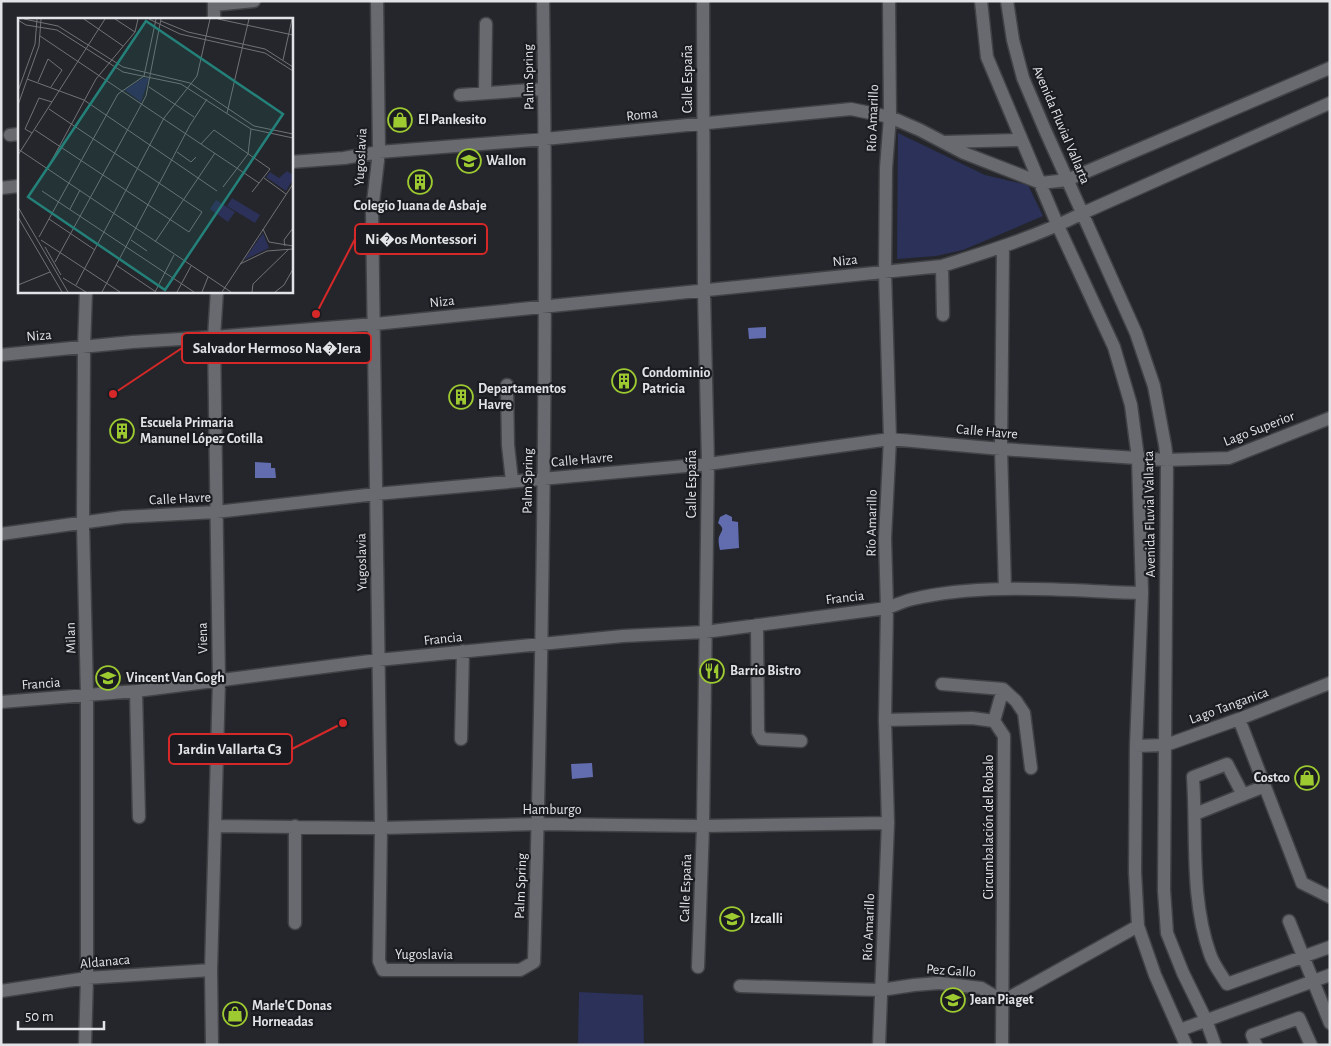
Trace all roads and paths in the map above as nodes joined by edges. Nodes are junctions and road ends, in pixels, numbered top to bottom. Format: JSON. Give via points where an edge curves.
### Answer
{"nodes":[{"id":1,"x":254,"y":1,"type":"edge"},
{"id":2,"x":377,"y":1,"type":"edge"},
{"id":3,"x":543,"y":1,"type":"edge"},
{"id":4,"x":703,"y":1,"type":"edge"},
{"id":5,"x":889,"y":1,"type":"edge"},
{"id":6,"x":981,"y":1,"type":"edge"},
{"id":7,"x":1007,"y":1,"type":"edge"},
{"id":8,"x":214,"y":3,"type":"edge"},
{"id":9,"x":214,"y":18,"type":"edge"},
{"id":10,"x":486,"y":24,"type":"dead end"},
{"id":11,"x":1330,"y":68,"type":"edge"},
{"id":12,"x":544,"y":89,"type":"junction"},
{"id":13,"x":485,"y":93,"type":"junction"},
{"id":14,"x":460,"y":95,"type":"dead end"},
{"id":15,"x":1330,"y":103,"type":"edge"},
{"id":16,"x":890,"y":117,"type":"junction"},
{"id":17,"x":703,"y":124,"type":"junction"},
{"id":18,"x":545,"y":139,"type":"junction"},
{"id":19,"x":1021,"y":140,"type":"junction"},
{"id":20,"x":944,"y":142,"type":"junction"},
{"id":21,"x":379,"y":152,"type":"junction"},
{"id":22,"x":292,"y":162,"type":"edge"},
{"id":23,"x":1067,"y":180,"type":"junction"},
{"id":24,"x":1041,"y":183,"type":"junction"},
{"id":25,"x":18,"y":186,"type":"edge"},
{"id":26,"x":1,"y":188,"type":"edge"},
{"id":27,"x":1083,"y":213,"type":"junction"},
{"id":28,"x":1058,"y":226,"type":"junction"},
{"id":29,"x":1003,"y":248,"type":"junction"},
{"id":30,"x":942,"y":266,"type":"junction"},
{"id":31,"x":885,"y":272,"type":"junction"},
{"id":32,"x":86,"y":292,"type":"edge"},
{"id":33,"x":217,"y":292,"type":"edge"},
{"id":34,"x":704,"y":292,"type":"junction"},
{"id":35,"x":544,"y":306,"type":"junction"},
{"id":36,"x":943,"y":315,"type":"dead end"},
{"id":37,"x":375,"y":324,"type":"junction"},
{"id":38,"x":214,"y":337,"type":"junction"},
{"id":39,"x":84,"y":348,"type":"junction"},
{"id":40,"x":1,"y":355,"type":"edge"},
{"id":41,"x":507,"y":385,"type":"dead end"},
{"id":42,"x":1330,"y":418,"type":"edge"},
{"id":43,"x":890,"y":439,"type":"junction"},
{"id":44,"x":1001,"y":449,"type":"junction"},
{"id":45,"x":1138,"y":458,"type":"junction"},
{"id":46,"x":1167,"y":460,"type":"junction"},
{"id":47,"x":708,"y":464,"type":"junction"},
{"id":48,"x":544,"y":478,"type":"junction"},
{"id":49,"x":512,"y":481,"type":"junction"},
{"id":50,"x":376,"y":494,"type":"junction"},
{"id":51,"x":216,"y":512,"type":"junction"},
{"id":52,"x":83,"y":524,"type":"junction"},
{"id":53,"x":1,"y":534,"type":"edge"},
{"id":54,"x":1004,"y":589,"type":"junction"},
{"id":55,"x":1142,"y":593,"type":"junction"},
{"id":56,"x":888,"y":608,"type":"junction"},
{"id":57,"x":757,"y":625,"type":"junction"},
{"id":58,"x":705,"y":632,"type":"junction"},
{"id":59,"x":541,"y":645,"type":"junction"},
{"id":60,"x":463,"y":652,"type":"junction"},
{"id":61,"x":378,"y":660,"type":"junction"},
{"id":62,"x":219,"y":681,"type":"junction"},
{"id":63,"x":1330,"y":682,"type":"edge"},
{"id":64,"x":942,"y":684,"type":"dead end"},
{"id":65,"x":1004,"y":689,"type":"junction"},
{"id":66,"x":136,"y":691,"type":"junction"},
{"id":67,"x":87,"y":696,"type":"junction"},
{"id":68,"x":1,"y":702,"type":"edge"},
{"id":69,"x":1239,"y":719,"type":"junction"},
{"id":70,"x":885,"y":720,"type":"junction"},
{"id":71,"x":994,"y":721,"type":"junction"},
{"id":72,"x":461,"y":739,"type":"dead end"},
{"id":73,"x":801,"y":741,"type":"dead end"},
{"id":74,"x":1166,"y":745,"type":"junction"},
{"id":75,"x":1136,"y":746,"type":"junction"},
{"id":76,"x":1031,"y":768,"type":"dead end"},
{"id":77,"x":1265,"y":786,"type":"junction"},
{"id":78,"x":1243,"y":795,"type":"junction"},
{"id":79,"x":1195,"y":814,"type":"junction"},
{"id":80,"x":139,"y":817,"type":"dead end"},
{"id":81,"x":888,"y":823,"type":"junction"},
{"id":82,"x":538,"y":824,"type":"junction"},
{"id":83,"x":216,"y":826,"type":"junction"},
{"id":84,"x":295,"y":826,"type":"junction"},
{"id":85,"x":703,"y":826,"type":"junction"},
{"id":86,"x":381,"y":828,"type":"junction"},
{"id":87,"x":1330,"y":897,"type":"edge"},
{"id":88,"x":1289,"y":921,"type":"dead end"},
{"id":89,"x":295,"y":923,"type":"dead end"},
{"id":90,"x":1138,"y":926,"type":"junction"},
{"id":91,"x":1330,"y":946,"type":"edge"},
{"id":92,"x":1303,"y":957,"type":"junction"},
{"id":93,"x":534,"y":962,"type":"joint"},
{"id":94,"x":698,"y":967,"type":"dead end"},
{"id":95,"x":211,"y":970,"type":"junction"},
{"id":96,"x":1330,"y":975,"type":"edge"},
{"id":97,"x":86,"y":978,"type":"junction"},
{"id":98,"x":1313,"y":981,"type":"junction"},
{"id":99,"x":740,"y":986,"type":"dead end"},
{"id":100,"x":882,"y":990,"type":"junction"},
{"id":101,"x":1,"y":991,"type":"edge"},
{"id":102,"x":1003,"y":1001,"type":"junction"},
{"id":103,"x":1206,"y":1020,"type":"junction"},
{"id":104,"x":1330,"y":1023,"type":"edge"},
{"id":105,"x":1180,"y":1030,"type":"junction"},
{"id":106,"x":85,"y":1045,"type":"edge"},
{"id":107,"x":212,"y":1045,"type":"edge"},
{"id":108,"x":879,"y":1045,"type":"edge"},
{"id":109,"x":1002,"y":1045,"type":"edge"},
{"id":110,"x":1186,"y":1045,"type":"edge"},
{"id":111,"x":1215,"y":1045,"type":"edge"},
{"id":112,"x":1256,"y":1045,"type":"edge"},
{"id":113,"x":1311,"y":1045,"type":"edge"}],
"edges":[{"from":1,"to":8,"type":"street"},
{"from":2,"to":21,"type":"street","name":"Yugoslavia"},
{"from":3,"to":12,"type":"street","name":"Palm Spring"},
{"from":4,"to":17,"type":"street","name":"Calle España"},
{"from":5,"to":16,"type":"street","name":"Río Amarillo"},
{"from":6,"to":19,"type":"street","name":"Avenida Fluvial Vallarta","via":[[987,57]]},
{"from":7,"to":23,"type":"street","name":"Avenida Fluvial Vallarta","via":[[1023,78]]},
{"from":8,"to":9,"type":"street"},
{"from":10,"to":13,"type":"street"},
{"from":11,"to":23,"type":"street"},
{"from":12,"to":13,"type":"street"},
{"from":12,"to":18,"type":"street","name":"Palm Spring"},
{"from":13,"to":14,"type":"street"},
{"from":15,"to":27,"type":"street","name":"Niza"},
{"from":16,"to":17,"type":"street","name":"Roma","via":[[851,110]]},
{"from":16,"to":20,"type":"street","name":"Roma"},
{"from":16,"to":31,"type":"street","name":"Río Amarillo"},
{"from":17,"to":18,"type":"street","name":"Roma"},
{"from":17,"to":34,"type":"street","name":"Calle España"},
{"from":18,"to":21,"type":"street","name":"Roma"},
{"from":18,"to":35,"type":"street","name":"Palm Spring"},
{"from":19,"to":20,"type":"street"},
{"from":19,"to":24,"type":"street","name":"Avenida Fluvial Vallarta"},
{"from":20,"to":24,"type":"street","name":"Roma"},
{"from":21,"to":22,"type":"street","name":"Roma"},
{"from":21,"to":37,"type":"street","name":"Yugoslavia","via":[[372,212]]},
{"from":23,"to":24,"type":"street"},
{"from":23,"to":27,"type":"street","name":"Avenida Fluvial Vallarta"},
{"from":24,"to":28,"type":"street","name":"Avenida Fluvial Vallarta"},
{"from":25,"to":26,"type":"street"},
{"from":27,"to":28,"type":"street","name":"Niza"},
{"from":27,"to":46,"type":"street","name":"Avenida Fluvial Vallarta","via":[[1136,333],[1154,386]]},
{"from":28,"to":29,"type":"street","name":"Niza"},
{"from":28,"to":45,"type":"street","name":"Avenida Fluvial Vallarta","via":[[1114,347],[1131,405]]},
{"from":29,"to":30,"type":"street","name":"Niza"},
{"from":29,"to":44,"type":"street"},
{"from":30,"to":31,"type":"street","name":"Niza"},
{"from":30,"to":36,"type":"street"},
{"from":31,"to":34,"type":"street","name":"Niza"},
{"from":31,"to":43,"type":"street","name":"Río Amarillo"},
{"from":32,"to":39,"type":"street","name":"Milan"},
{"from":33,"to":38,"type":"street","name":"Viena"},
{"from":34,"to":35,"type":"street","name":"Niza"},
{"from":34,"to":47,"type":"street","name":"Calle España"},
{"from":35,"to":37,"type":"street","name":"Niza"},
{"from":35,"to":48,"type":"street","name":"Palm Spring"},
{"from":37,"to":38,"type":"street","name":"Niza"},
{"from":37,"to":50,"type":"street","name":"Yugoslavia"},
{"from":38,"to":39,"type":"street","name":"Niza"},
{"from":38,"to":51,"type":"street","name":"Viena"},
{"from":39,"to":40,"type":"street","name":"Niza"},
{"from":39,"to":52,"type":"street","name":"Milan"},
{"from":41,"to":49,"type":"street"},
{"from":42,"to":46,"type":"street","name":"Lago Superior","via":[[1229,458]]},
{"from":43,"to":44,"type":"street","name":"Calle Havre"},
{"from":43,"to":47,"type":"street","name":"Calle Havre"},
{"from":43,"to":56,"type":"street","name":"Río Amarillo","via":[[885,538]]},
{"from":44,"to":45,"type":"street","name":"Calle Havre"},
{"from":44,"to":54,"type":"street"},
{"from":45,"to":46,"type":"street","name":"Calle Havre"},
{"from":45,"to":55,"type":"street","name":"Avenida Fluvial Vallarta"},
{"from":46,"to":74,"type":"street","name":"Avenida Fluvial Vallarta"},
{"from":47,"to":48,"type":"street","name":"Calle Havre"},
{"from":47,"to":58,"type":"street","name":"Calle España"},
{"from":48,"to":49,"type":"street","name":"Calle Havre"},
{"from":48,"to":59,"type":"street","name":"Palm Spring"},
{"from":49,"to":50,"type":"street","name":"Calle Havre"},
{"from":50,"to":51,"type":"street","name":"Calle Havre"},
{"from":50,"to":61,"type":"street","name":"Yugoslavia"},
{"from":51,"to":52,"type":"street","name":"Calle Havre","via":[[123,517]]},
{"from":51,"to":62,"type":"street","name":"Viena"},
{"from":52,"to":53,"type":"street","name":"Calle Havre"},
{"from":52,"to":67,"type":"street","name":"Milan"},
{"from":54,"to":55,"type":"street","name":"Francia"},
{"from":54,"to":56,"type":"street","name":"Francia","via":[[930,596]]},
{"from":55,"to":75,"type":"street","name":"Avenida Fluvial Vallarta"},
{"from":56,"to":57,"type":"street","name":"Francia"},
{"from":56,"to":70,"type":"street","name":"Río Amarillo"},
{"from":57,"to":58,"type":"street","name":"Francia"},
{"from":57,"to":73,"type":"street","via":[[758,732],[762,739]]},
{"from":58,"to":59,"type":"street","name":"Francia"},
{"from":58,"to":85,"type":"street","name":"Calle España"},
{"from":59,"to":60,"type":"street","name":"Francia"},
{"from":59,"to":82,"type":"street","name":"Palm Spring"},
{"from":60,"to":61,"type":"street","name":"Francia"},
{"from":60,"to":72,"type":"street"},
{"from":61,"to":62,"type":"street","name":"Francia"},
{"from":61,"to":86,"type":"street","name":"Yugoslavia"},
{"from":62,"to":66,"type":"street","name":"Francia"},
{"from":62,"to":83,"type":"street","name":"Viena"},
{"from":63,"to":69,"type":"street","name":"Lago Tanganica"},
{"from":64,"to":65,"type":"street"},
{"from":65,"to":71,"type":"street"},
{"from":65,"to":76,"type":"street","via":[[1024,713]]},
{"from":66,"to":67,"type":"street","name":"Francia"},
{"from":66,"to":80,"type":"street"},
{"from":67,"to":68,"type":"street","name":"Francia"},
{"from":67,"to":97,"type":"street","name":"Milan"},
{"from":69,"to":74,"type":"street","name":"Lago Tanganica"},
{"from":69,"to":77,"type":"street"},
{"from":70,"to":71,"type":"street","via":[[972,718]]},
{"from":70,"to":81,"type":"street","name":"Río Amarillo"},
{"from":71,"to":102,"type":"street","name":"Circumbalación del Robalo","via":[[1004,736]]},
{"from":74,"to":75,"type":"street","name":"Lago Tanganica"},
{"from":74,"to":103,"type":"street","name":"Avenida Fluvial Vallarta","via":[[1164,890],[1167,933]]},
{"from":75,"to":90,"type":"street","name":"Avenida Fluvial Vallarta"},
{"from":77,"to":78,"type":"street"},
{"from":77,"to":87,"type":"street","via":[[1302,883]]},
{"from":78,"to":79,"type":"street"},
{"from":78,"to":79,"type":"street","via":[[1227,764],[1193,776]]},
{"from":79,"to":92,"type":"street","via":[[1201,921],[1210,956],[1227,984]]},
{"from":81,"to":85,"type":"street","name":"Hamburgo"},
{"from":81,"to":100,"type":"street","name":"Río Amarillo"},
{"from":82,"to":85,"type":"street","name":"Hamburgo"},
{"from":82,"to":86,"type":"street","name":"Hamburgo"},
{"from":82,"to":93,"type":"street","name":"Palm Spring"},
{"from":83,"to":84,"type":"street","name":"Hamburgo"},
{"from":83,"to":95,"type":"street","name":"Viena"},
{"from":84,"to":86,"type":"street","name":"Hamburgo"},
{"from":84,"to":89,"type":"street"},
{"from":85,"to":94,"type":"street","name":"Calle España"},
{"from":86,"to":93,"type":"street","name":"Yugoslavia","via":[[379,961],[383,970],[520,970]]},
{"from":88,"to":92,"type":"street"},
{"from":90,"to":102,"type":"street"},
{"from":90,"to":105,"type":"street","name":"Avenida Fluvial Vallarta","via":[[1155,975]]},
{"from":91,"to":92,"type":"street"},
{"from":92,"to":98,"type":"street"},
{"from":95,"to":97,"type":"street","name":"Aldanaca"},
{"from":95,"to":107,"type":"street","name":"Viena"},
{"from":96,"to":98,"type":"street"},
{"from":97,"to":101,"type":"street","name":"Aldanaca"},
{"from":97,"to":106,"type":"street","name":"Milan"},
{"from":98,"to":103,"type":"street"},
{"from":98,"to":104,"type":"street"},
{"from":99,"to":100,"type":"street","name":"Pez Gallo"},
{"from":100,"to":102,"type":"street","name":"Pez Gallo","via":[[940,983],[981,988]]},
{"from":100,"to":108,"type":"street","name":"Río Amarillo"},
{"from":102,"to":109,"type":"street","name":"Circumbalación del Robalo"},
{"from":103,"to":105,"type":"street"},
{"from":103,"to":111,"type":"street","name":"Avenida Fluvial Vallarta"},
{"from":105,"to":110,"type":"street","name":"Avenida Fluvial Vallarta"},
{"from":112,"to":113,"type":"street","via":[[1252,1035],[1299,1018]]}]}
